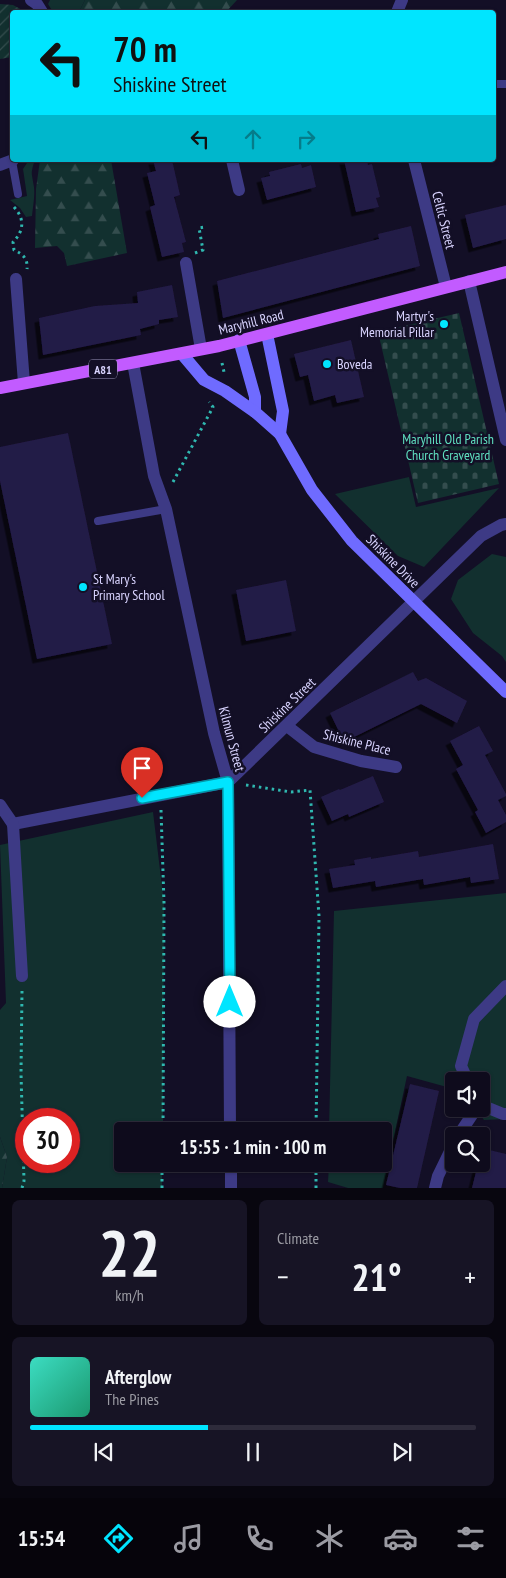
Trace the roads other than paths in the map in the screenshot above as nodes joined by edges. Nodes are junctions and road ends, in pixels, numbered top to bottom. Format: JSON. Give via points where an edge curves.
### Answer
{"nodes":[{"id":1,"x":8,"y":162,"type":"edge"},
{"id":2,"x":232,"y":162,"type":"edge"},
{"id":3,"x":415,"y":162,"type":"edge"},
{"id":4,"x":239,"y":190,"type":"dead end"},
{"id":5,"x":18,"y":194,"type":"dead end"},
{"id":6,"x":186,"y":263,"type":"road end"},
{"id":7,"x":506,"y":272,"type":"edge"},
{"id":8,"x":21,"y":275,"type":"road end"},
{"id":9,"x":469,"y":281,"type":"junction"},
{"id":10,"x":446,"y":287,"type":"junction"},
{"id":11,"x":267,"y":334,"type":"junction"},
{"id":12,"x":239,"y":340,"type":"junction"},
{"id":13,"x":201,"y":349,"type":"junction"},
{"id":14,"x":182,"y":354,"type":"junction"},
{"id":15,"x":133,"y":363,"type":"junction"},
{"id":16,"x":24,"y":383,"type":"junction"},
{"id":17,"x":0,"y":388,"type":"edge"},
{"id":18,"x":255,"y":412,"type":"junction"},
{"id":19,"x":280,"y":434,"type":"junction"},
{"id":20,"x":506,"y":440,"type":"edge"},
{"id":21,"x":165,"y":505,"type":"junction"},
{"id":22,"x":98,"y":521,"type":"dead end"},
{"id":23,"x":506,"y":524,"type":"edge"},
{"id":24,"x":413,"y":602,"type":"junction"},
{"id":25,"x":506,"y":692,"type":"edge"},
{"id":26,"x":287,"y":726,"type":"junction"},
{"id":27,"x":396,"y":767,"type":"dead end"},
{"id":28,"x":228,"y":782,"type":"junction"},
{"id":29,"x":0,"y":805,"type":"edge"},
{"id":30,"x":13,"y":824,"type":"junction"},
{"id":31,"x":22,"y":976,"type":"road end"},
{"id":32,"x":506,"y":986,"type":"edge"},
{"id":33,"x":464,"y":1072,"type":"edge"},
{"id":34,"x":490,"y":1108,"type":"edge"},
{"id":35,"x":506,"y":1114,"type":"edge"},
{"id":36,"x":230,"y":1122,"type":"edge"},
{"id":37,"x":445,"y":1162,"type":"edge"},
{"id":38,"x":231,"y":1172,"type":"edge"},
{"id":39,"x":231,"y":1188,"type":"edge"},
{"id":40,"x":435,"y":1188,"type":"edge"}],
"edges":[{"from":1,"to":5,"type":"lane"},
{"from":2,"to":4,"type":"street"},
{"from":3,"to":10,"type":"street","name":"Celtic Street"},
{"from":6,"to":13,"type":"street"},
{"from":7,"to":9,"type":"main road","name":"Maryhill Road","number":"A81"},
{"from":8,"to":16,"type":"street"},
{"from":9,"to":10,"type":"main road","name":"Maryhill Road","number":"A81"},
{"from":9,"to":20,"type":"street"},
{"from":10,"to":11,"type":"main road","name":"Maryhill Road","number":"A81"},
{"from":11,"to":12,"type":"main road","name":"Maryhill Road","number":"A81"},
{"from":11,"to":19,"type":"street","via":[[283,411]]},
{"from":12,"to":13,"type":"main road","name":"Maryhill Road","number":"A81"},
{"from":12,"to":18,"type":"street","via":[[255,397]]},
{"from":13,"to":14,"type":"main road","name":"Maryhill Road","number":"A81"},
{"from":14,"to":15,"type":"main road","name":"Maryhill Road","number":"A81"},
{"from":14,"to":18,"type":"street","name":"Shiskine Drive","via":[[204,380]]},
{"from":15,"to":16,"type":"main road","name":"Maryhill Road","number":"A81"},
{"from":15,"to":21,"type":"street","name":"Kilmun Street","via":[[154,476]]},
{"from":16,"to":17,"type":"main road","name":"Maryhill Road","number":"A81"},
{"from":18,"to":19,"type":"street","name":"Shiskine Drive"},
{"from":19,"to":24,"type":"street","name":"Shiskine Drive","via":[[312,490],[340,527]]},
{"from":21,"to":22,"type":"lane"},
{"from":21,"to":28,"type":"street","name":"Kilmun Street","via":[[214,733]]},
{"from":23,"to":24,"type":"street","name":"Shiskine Street","via":[[481,536]]},
{"from":24,"to":25,"type":"street","name":"Shiskine Drive"},
{"from":24,"to":26,"type":"street","name":"Shiskine Street"},
{"from":26,"to":27,"type":"street","name":"Shiskine Place","via":[[314,747]]},
{"from":26,"to":28,"type":"street","name":"Shiskine Street"},
{"from":28,"to":30,"type":"street"},
{"from":28,"to":36,"type":"street","name":"Kilmun Street"},
{"from":29,"to":30,"type":"street"},
{"from":30,"to":31,"type":"street"},
{"from":32,"to":33,"type":"street","via":[[474,1019],[461,1066]]},
{"from":34,"to":35,"type":"street"},
{"from":37,"to":40,"type":"street"},
{"from":38,"to":39,"type":"street"}]}
